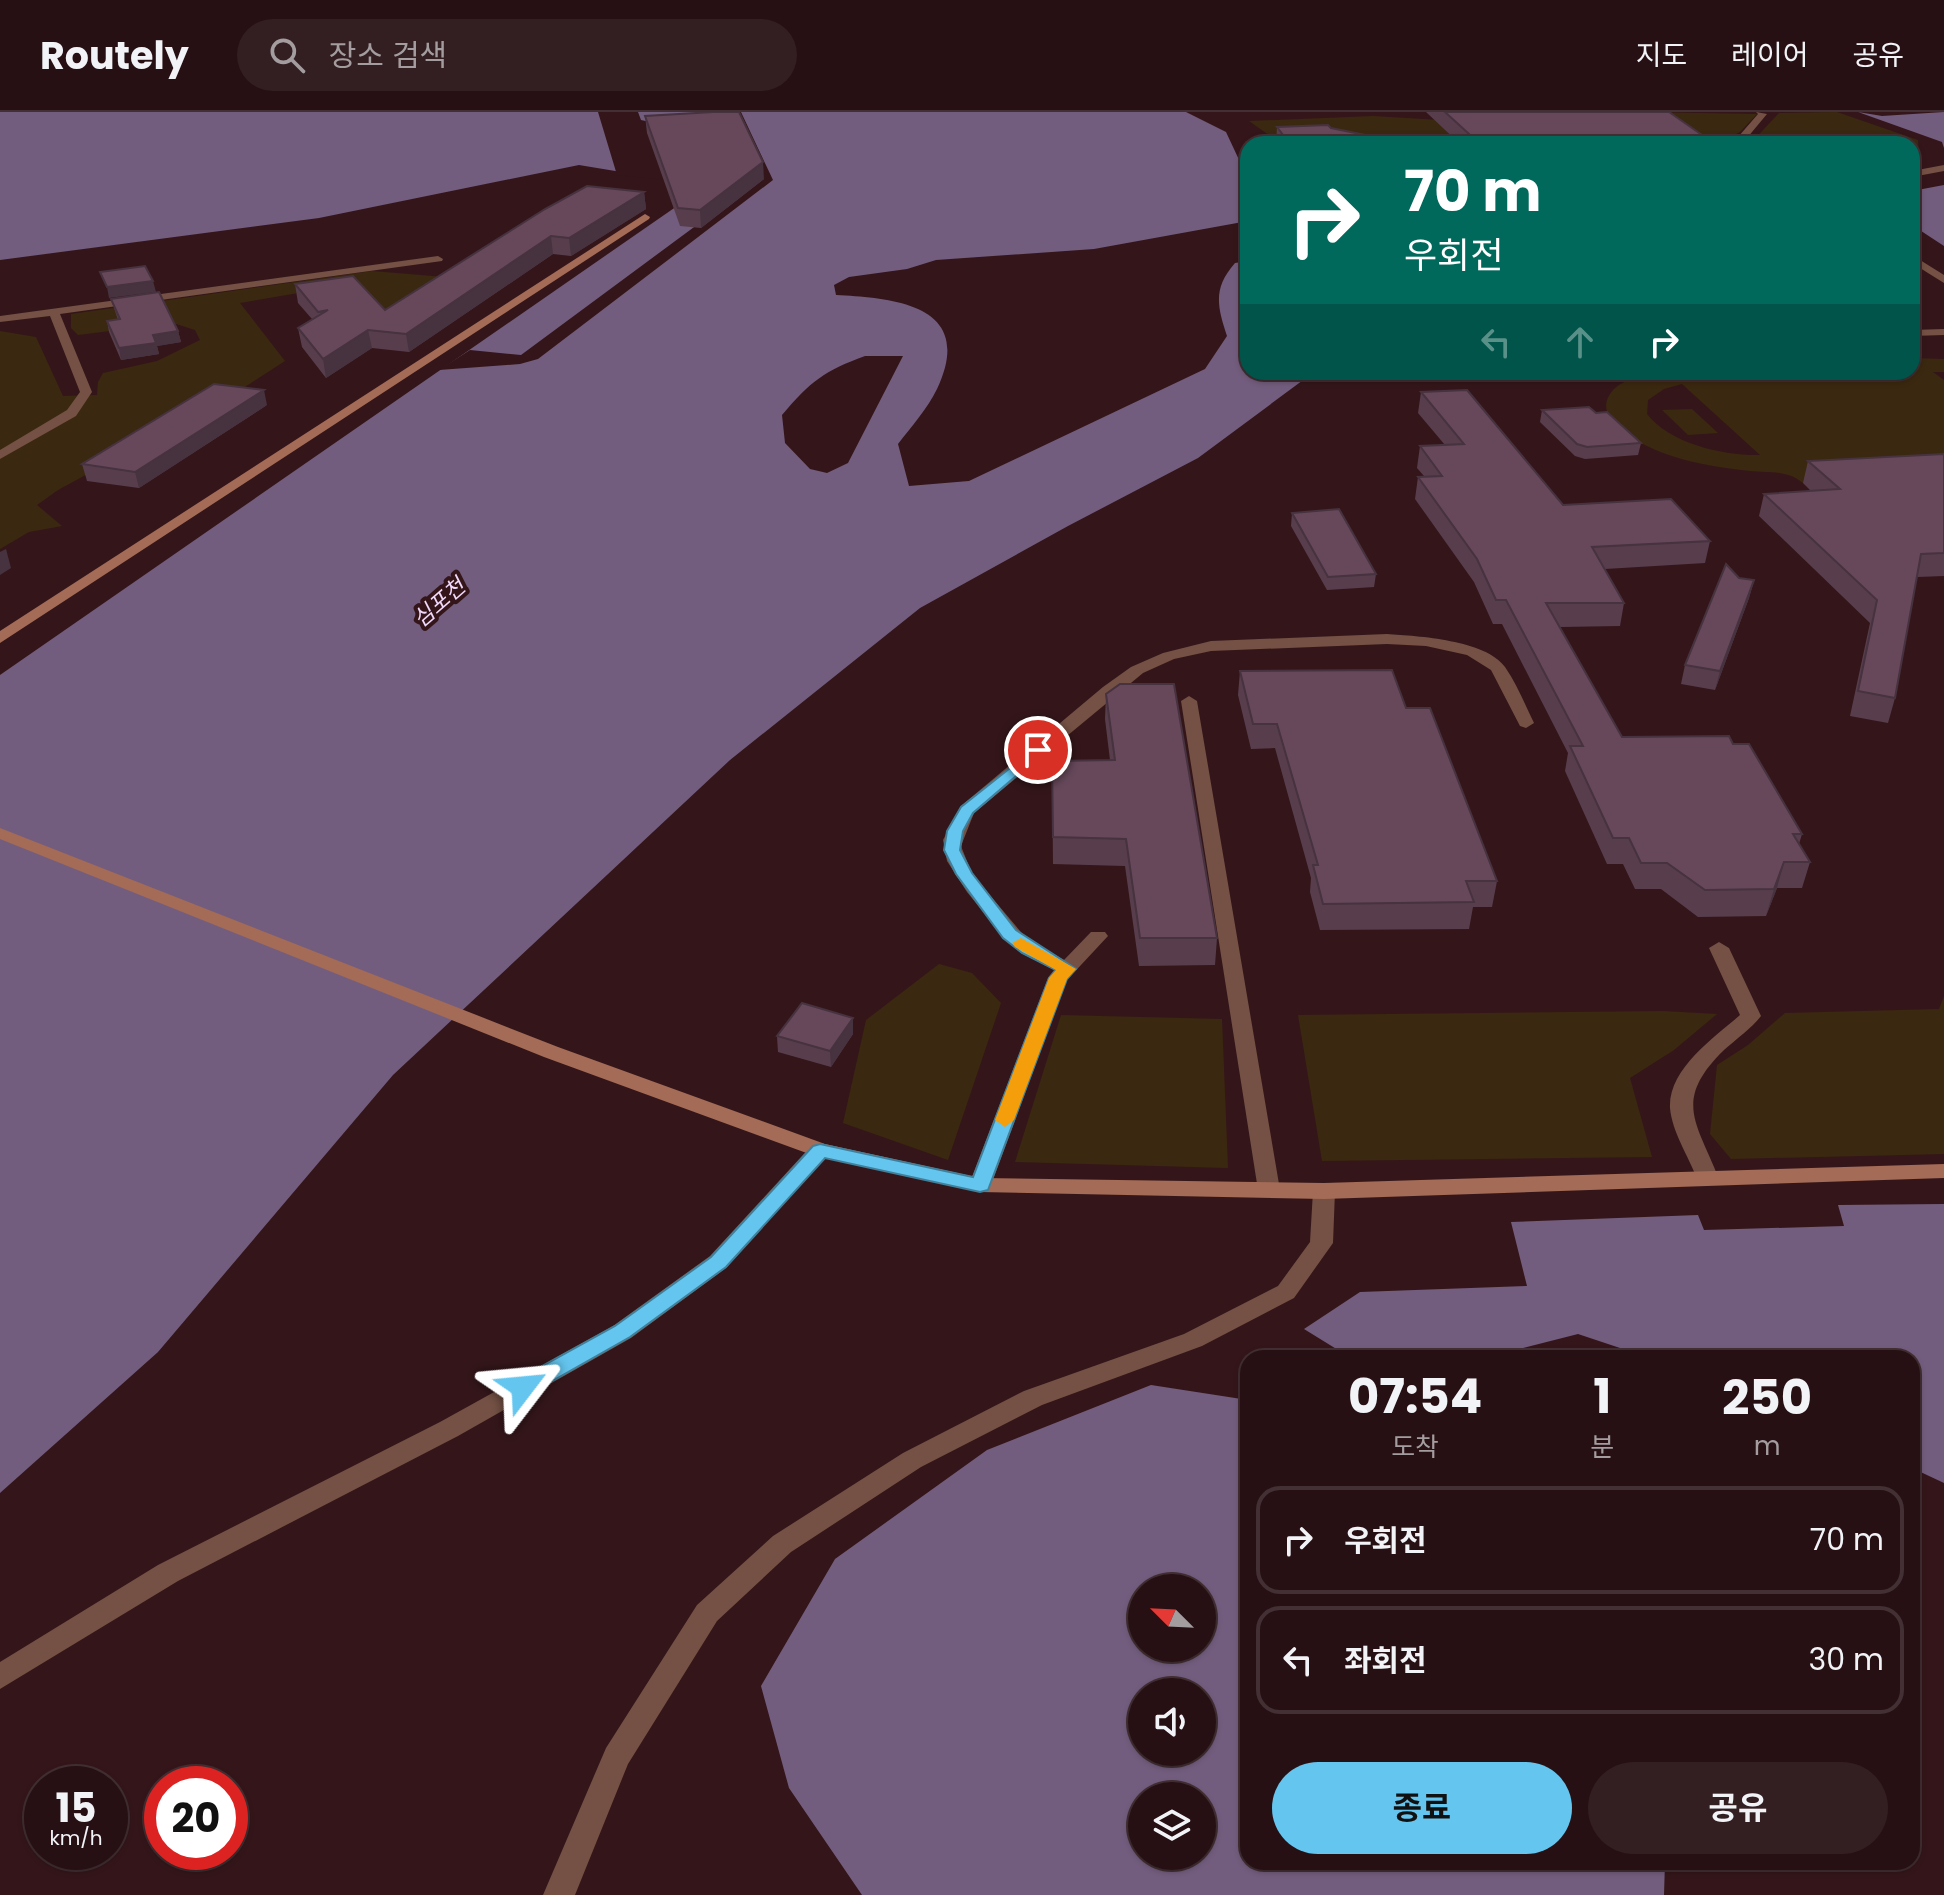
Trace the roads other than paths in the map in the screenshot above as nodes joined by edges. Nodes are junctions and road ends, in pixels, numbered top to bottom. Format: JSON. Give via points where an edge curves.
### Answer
{"nodes":[{"id":1,"x":1760,"y":112,"type":"edge"},
{"id":2,"x":1744,"y":136,"type":"edge"},
{"id":3,"x":1944,"y":168,"type":"edge"},
{"id":4,"x":1920,"y":172,"type":"edge"},
{"id":5,"x":645,"y":217,"type":"dead end"},
{"id":6,"x":438,"y":259,"type":"dead end"},
{"id":7,"x":1920,"y":264,"type":"edge"},
{"id":8,"x":1944,"y":280,"type":"edge"},
{"id":9,"x":54,"y":312,"type":"junction"},
{"id":10,"x":0,"y":319,"type":"edge"},
{"id":11,"x":1944,"y":332,"type":"edge"},
{"id":12,"x":1920,"y":333,"type":"edge"},
{"id":13,"x":0,"y":455,"type":"edge"},
{"id":14,"x":0,"y":638,"type":"edge"},
{"id":15,"x":1189,"y":701,"type":"dead end"},
{"id":16,"x":1526,"y":723,"type":"dead end"},
{"id":17,"x":0,"y":833,"type":"edge"},
{"id":18,"x":1098,"y":936,"type":"dead end"},
{"id":19,"x":1719,"y":948,"type":"dead end"},
{"id":20,"x":1067,"y":969,"type":"junction"},
{"id":21,"x":820,"y":1150,"type":"junction"},
{"id":22,"x":1944,"y":1171,"type":"edge"},
{"id":23,"x":1708,"y":1179,"type":"junction"},
{"id":24,"x":980,"y":1185,"type":"junction"},
{"id":25,"x":1269,"y":1190,"type":"junction"},
{"id":26,"x":1324,"y":1191,"type":"junction"},
{"id":27,"x":0,"y":1677,"type":"edge"},
{"id":28,"x":559,"y":1895,"type":"edge"}],
"edges":[{"from":1,"to":2,"type":"street"},
{"from":3,"to":4,"type":"street"},
{"from":5,"to":14,"type":"street"},
{"from":6,"to":9,"type":"street"},
{"from":7,"to":8,"type":"street"},
{"from":9,"to":10,"type":"street"},
{"from":9,"to":13,"type":"street","via":[[86,392],[72,413]]},
{"from":11,"to":12,"type":"street"},
{"from":15,"to":25,"type":"street"},
{"from":16,"to":20,"type":"street","via":[[1497,667],[1472,652],[1426,641],[1211,646],[1137,670],[967,810],[955,831],[952,850],[964,874],[1009,934]]},
{"from":17,"to":21,"type":"street","via":[[551,1052]]},
{"from":18,"to":20,"type":"street"},
{"from":19,"to":23,"type":"street","via":[[1751,1016],[1706,1055],[1690,1078],[1681,1107]]},
{"from":20,"to":24,"type":"street","via":[[1058,978]]},
{"from":21,"to":24,"type":"street"},
{"from":21,"to":27,"type":"street","via":[[718,1262],[622,1332],[449,1429],[168,1573]]},
{"from":22,"to":23,"type":"street"},
{"from":23,"to":26,"type":"street"},
{"from":24,"to":25,"type":"street"},
{"from":25,"to":26,"type":"street"},
{"from":26,"to":28,"type":"street","via":[[1321,1243],[1286,1292],[1193,1340],[1033,1398],[912,1460],[782,1544],[707,1613],[616,1757]]}]}
